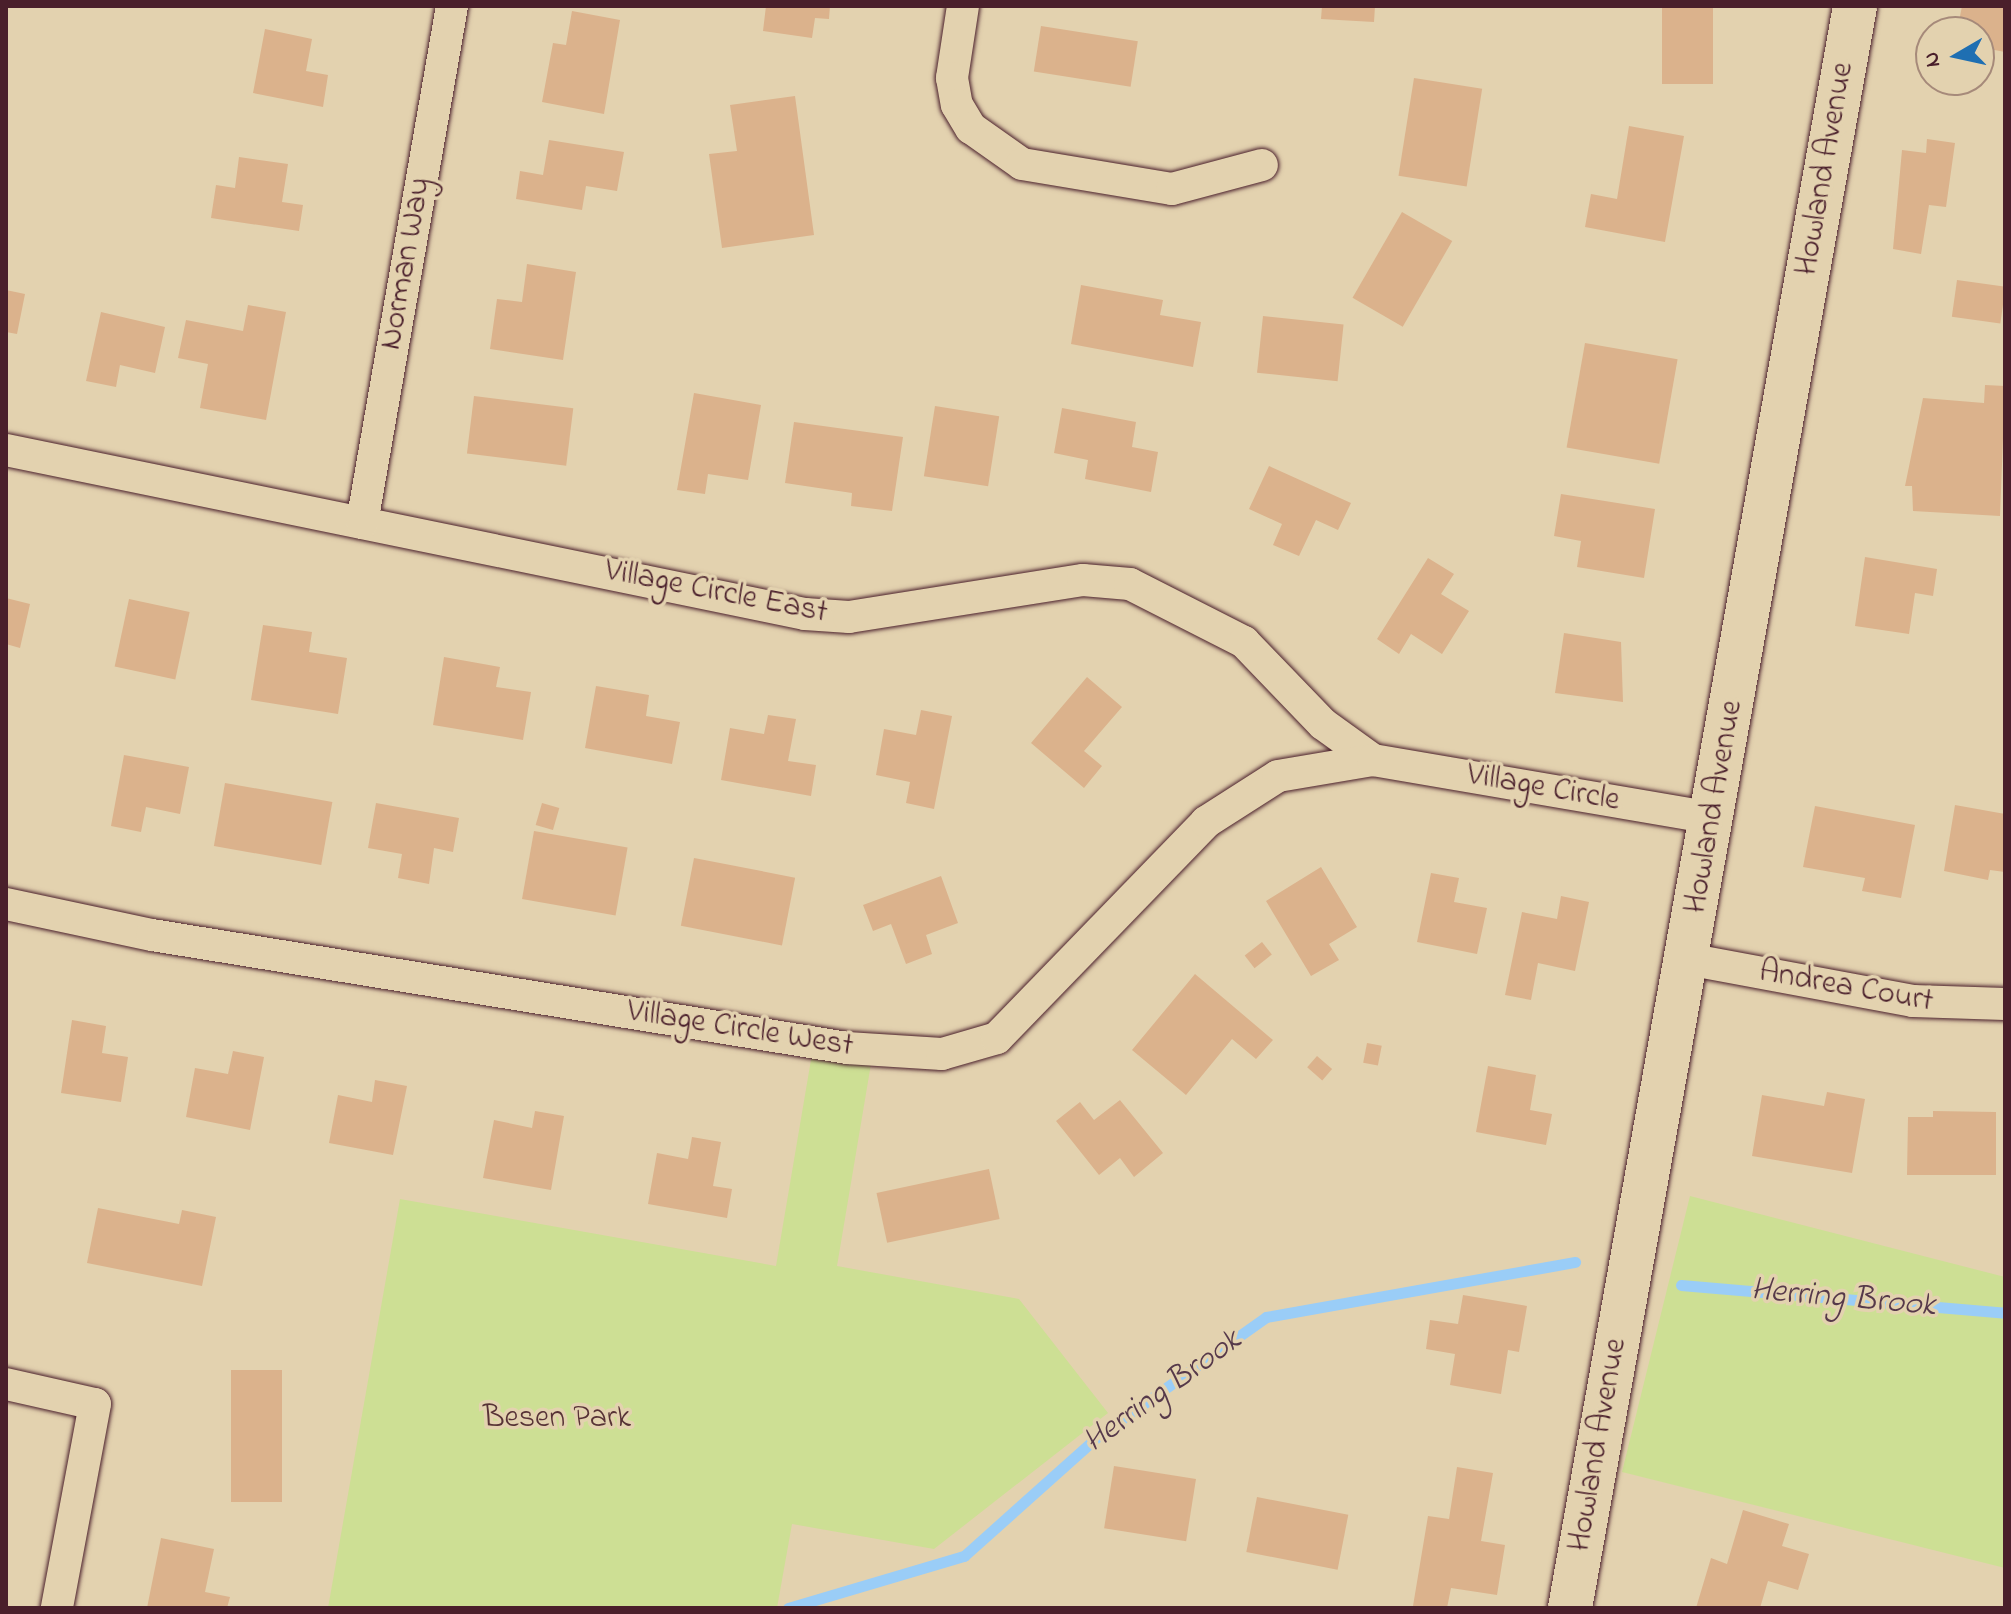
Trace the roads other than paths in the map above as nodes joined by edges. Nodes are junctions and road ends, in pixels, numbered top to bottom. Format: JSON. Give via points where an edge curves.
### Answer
{"nodes":[{"id":1,"x":452,"y":6,"type":"edge"},
{"id":2,"x":963,"y":6,"type":"edge"},
{"id":3,"x":1855,"y":6,"type":"edge"},
{"id":4,"x":1262,"y":165,"type":"dead end"},
{"id":5,"x":6,"y":450,"type":"edge"},
{"id":6,"x":362,"y":523,"type":"junction"},
{"id":7,"x":1373,"y":760,"type":"junction"},
{"id":8,"x":1714,"y":818,"type":"junction"},
{"id":9,"x":6,"y":904,"type":"edge"},
{"id":10,"x":1687,"y":959,"type":"junction"},
{"id":11,"x":2005,"y":1004,"type":"edge"},
{"id":12,"x":6,"y":1384,"type":"edge"},
{"id":13,"x":57,"y":1608,"type":"edge"},
{"id":14,"x":1570,"y":1608,"type":"edge"}],
"edges":[{"from":1,"to":6,"type":"street","name":"Norman Way"},
{"from":2,"to":4,"type":"street","via":[[952,78],[957,105],[971,128],[1022,164],[1172,189]]},
{"from":3,"to":8,"type":"street","name":"Howland Avenue"},
{"from":5,"to":6,"type":"street","name":"Village Circle East"},
{"from":6,"to":7,"type":"street","name":"Village Circle East","via":[[805,614],[849,617],[1083,580],[1130,584],[1244,642],[1323,724]]},
{"from":7,"to":8,"type":"street","name":"Village Circle"},
{"from":7,"to":9,"type":"street","name":"Village Circle West","via":[[1328,763],[1238,797],[997,1038],[942,1054],[847,1048],[152,935]]},
{"from":8,"to":10,"type":"street","name":"Howland Avenue"},
{"from":10,"to":11,"type":"street","name":"Andrea Court","via":[[1927,1003]]},
{"from":10,"to":14,"type":"street","name":"Howland Avenue"},
{"from":12,"to":13,"type":"street","via":[[95,1404]]}]}
